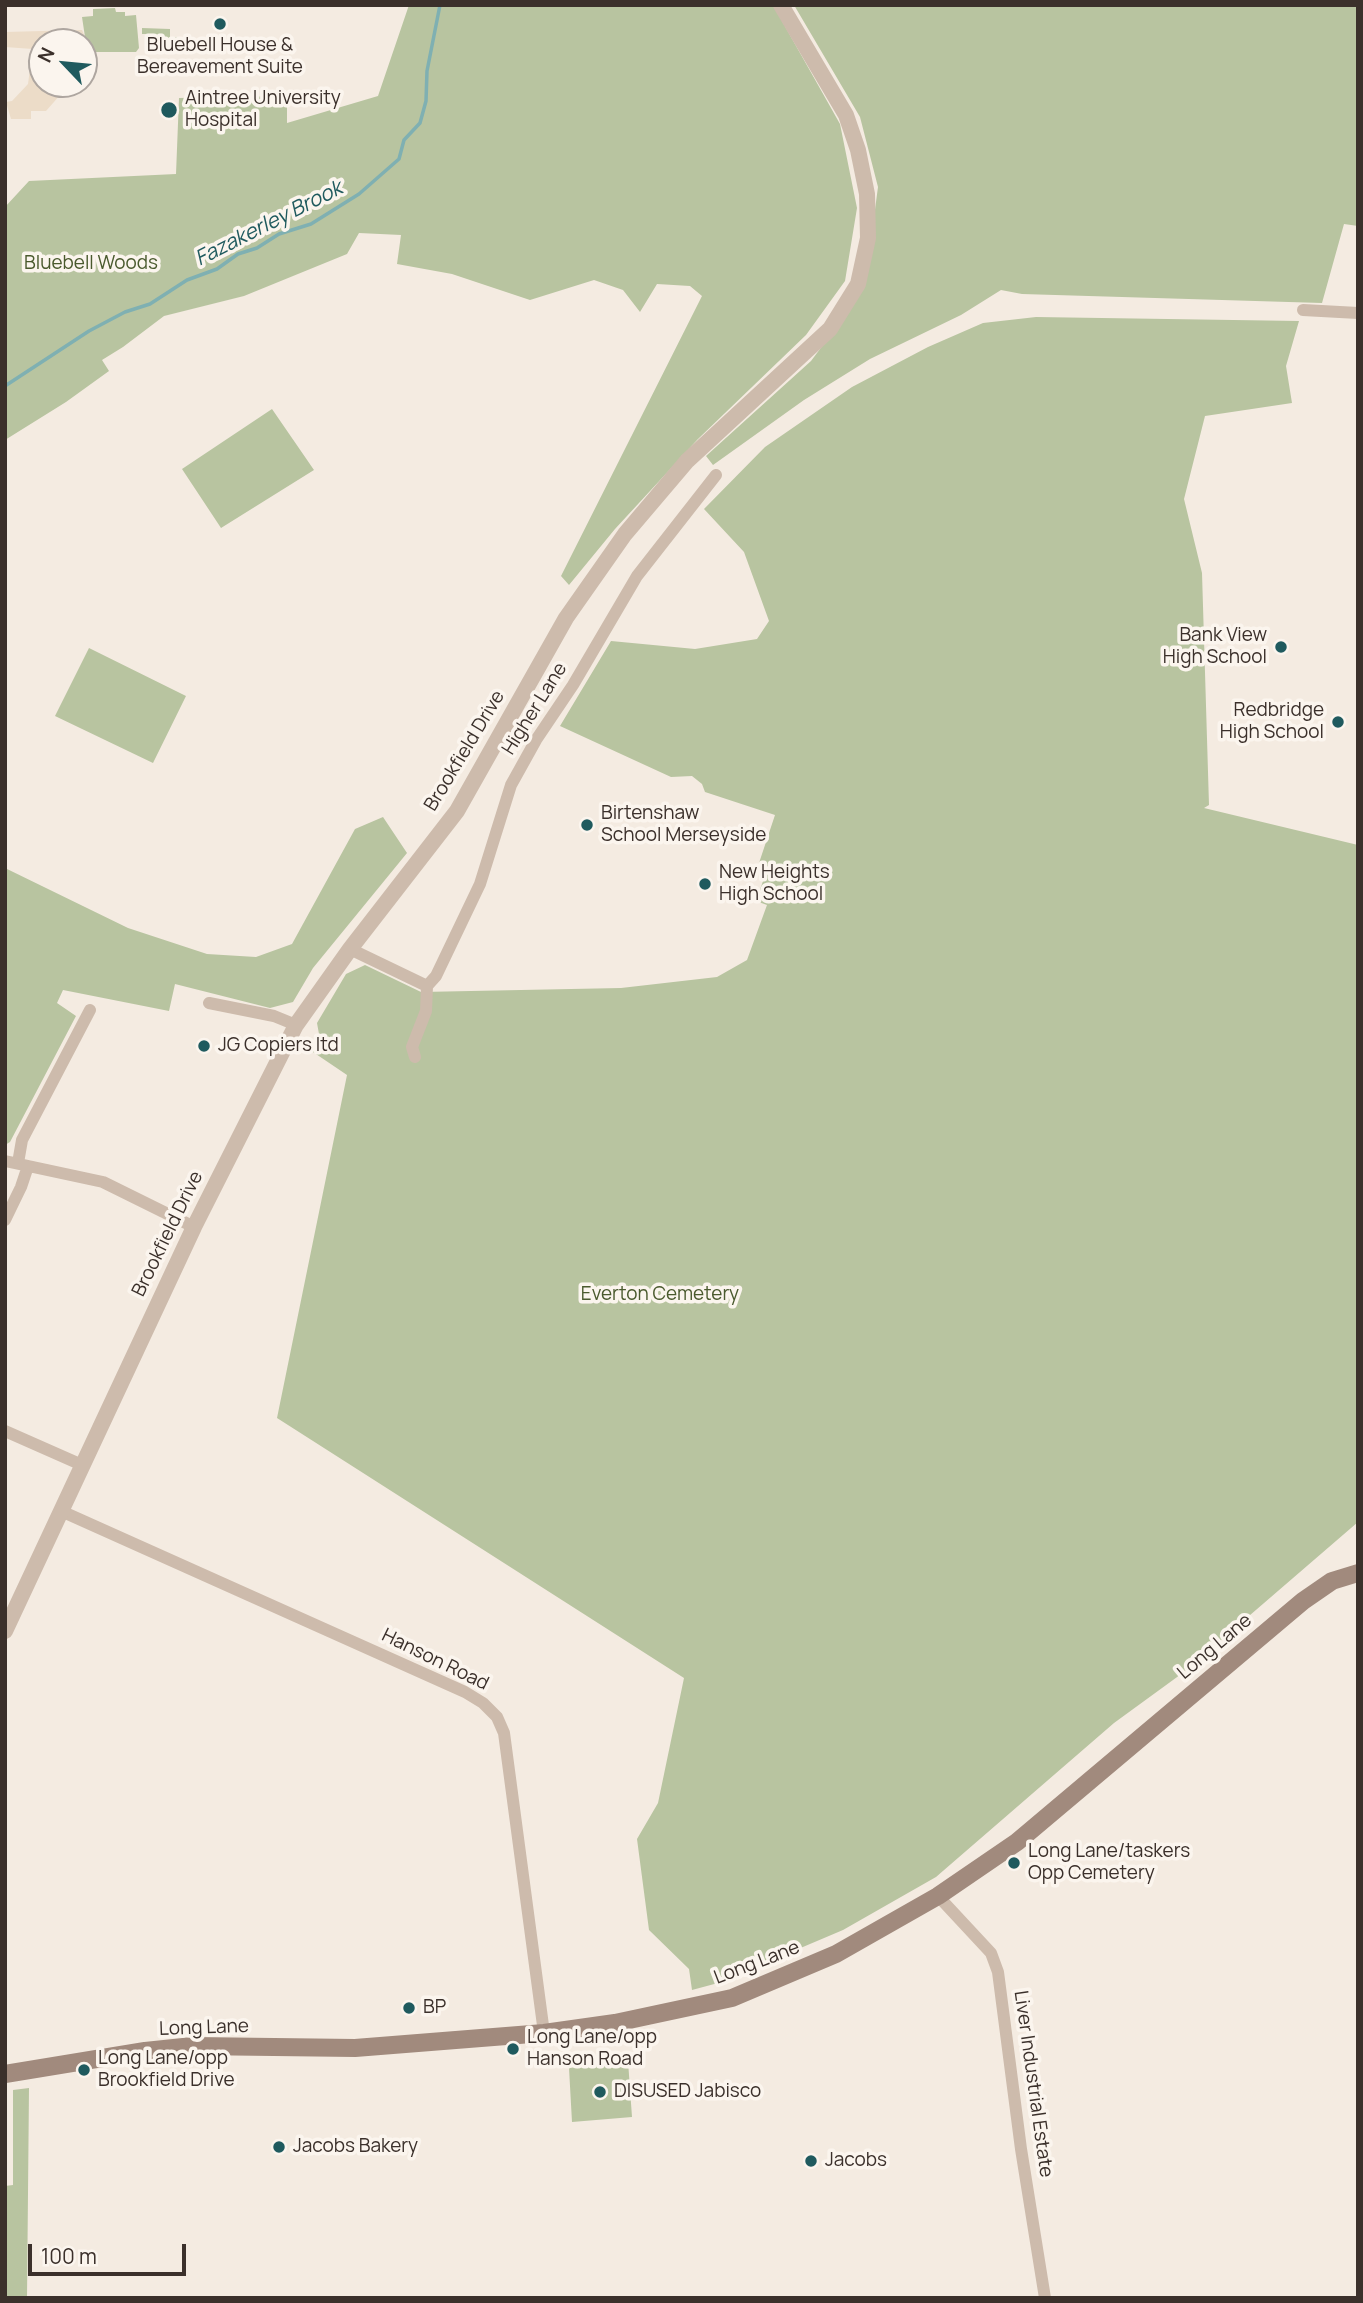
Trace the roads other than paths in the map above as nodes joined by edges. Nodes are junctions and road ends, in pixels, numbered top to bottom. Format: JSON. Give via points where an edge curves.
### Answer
{"nodes":[{"id":1,"x":782,"y":5,"type":"edge"},
{"id":2,"x":1303,"y":310,"type":"dead end"},
{"id":3,"x":1358,"y":313,"type":"edge"},
{"id":4,"x":716,"y":475,"type":"dead end"},
{"id":5,"x":350,"y":949,"type":"junction"},
{"id":6,"x":427,"y":986,"type":"junction"},
{"id":7,"x":209,"y":1003,"type":"dead end"},
{"id":8,"x":90,"y":1010,"type":"dead end"},
{"id":9,"x":296,"y":1025,"type":"junction"},
{"id":10,"x":415,"y":1057,"type":"dead end"},
{"id":11,"x":17,"y":1163,"type":"edge"},
{"id":12,"x":5,"y":1220,"type":"edge"},
{"id":13,"x":194,"y":1227,"type":"junction"},
{"id":14,"x":5,"y":1431,"type":"edge"},
{"id":15,"x":82,"y":1465,"type":"junction"},
{"id":16,"x":61,"y":1511,"type":"junction"},
{"id":17,"x":1358,"y":1573,"type":"edge"},
{"id":18,"x":5,"y":1631,"type":"edge"},
{"id":19,"x":938,"y":1896,"type":"junction"},
{"id":20,"x":544,"y":2033,"type":"junction"},
{"id":21,"x":5,"y":2074,"type":"edge"},
{"id":22,"x":1045,"y":2298,"type":"edge"}],
"edges":[{"from":1,"to":5,"type":"street","name":"Brookfield Drive","via":[[846,116],[858,150],[867,194],[868,238],[858,284],[830,329],[687,461],[625,534],[566,618],[457,811]]},
{"from":2,"to":3,"type":"street"},
{"from":4,"to":6,"type":"street","name":"Higher Lane","via":[[637,576],[537,739],[511,785],[480,884]]},
{"from":5,"to":6,"type":"street"},
{"from":5,"to":9,"type":"street","name":"Brookfield Drive"},
{"from":6,"to":10,"type":"street","name":"Higher Lane","via":[[426,1011],[412,1047]]},
{"from":7,"to":9,"type":"street"},
{"from":8,"to":11,"type":"street","via":[[22,1140]]},
{"from":9,"to":13,"type":"street","name":"Brookfield Drive"},
{"from":11,"to":12,"type":"street","via":[[22,1187]]},
{"from":11,"to":13,"type":"street","via":[[103,1182]]},
{"from":13,"to":15,"type":"street","name":"Brookfield Drive"},
{"from":14,"to":15,"type":"street"},
{"from":15,"to":16,"type":"street","name":"Brookfield Drive"},
{"from":16,"to":18,"type":"street","name":"Brookfield Drive"},
{"from":16,"to":20,"type":"street","name":"Hanson Road","via":[[465,1692],[498,1717],[504,1733]]},
{"from":17,"to":19,"type":"main road","name":"Long Lane","via":[[1332,1581],[1303,1601],[1017,1842]]},
{"from":19,"to":20,"type":"main road","name":"Long Lane","via":[[836,1954],[732,1998]]},
{"from":19,"to":22,"type":"street","name":"Liver Industrial Estate","via":[[991,1953],[999,1976]]},
{"from":20,"to":21,"type":"main road","name":"Long Lane","via":[[355,2048],[193,2046]]}]}
